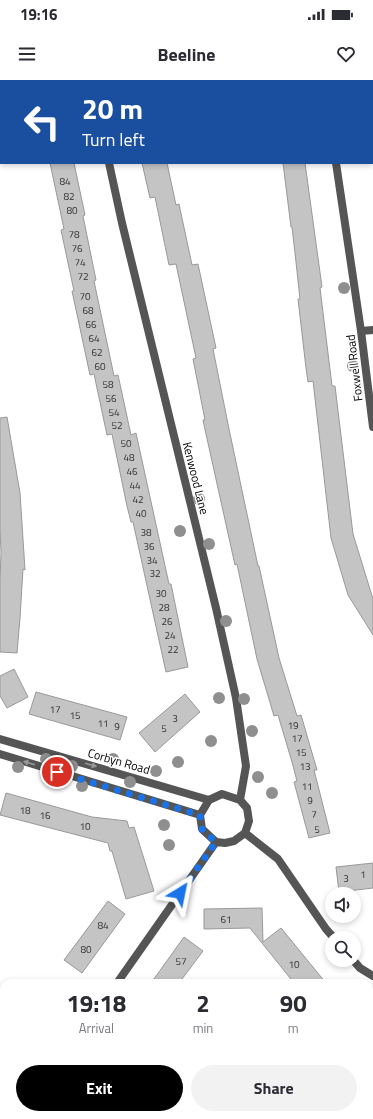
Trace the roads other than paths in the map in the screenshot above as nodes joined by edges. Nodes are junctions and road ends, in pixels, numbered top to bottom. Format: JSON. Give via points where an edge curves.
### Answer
{"nodes":[{"id":1,"x":109,"y":164,"type":"edge"},
{"id":2,"x":336,"y":164,"type":"edge"},
{"id":3,"x":373,"y":330,"type":"edge"},
{"id":4,"x":361,"y":331,"type":"junction"},
{"id":5,"x":373,"y":427,"type":"edge"},
{"id":6,"x":0,"y":739,"type":"edge"},
{"id":7,"x":0,"y":754,"type":"edge"},
{"id":8,"x":209,"y":800,"type":"junction"},
{"id":9,"x":240,"y":800,"type":"junction"},
{"id":10,"x":200,"y":815,"type":"junction"},
{"id":11,"x":245,"y":833,"type":"junction"},
{"id":12,"x":216,"y":842,"type":"junction"},
{"id":13,"x":328,"y":931,"type":"edge"},
{"id":14,"x":359,"y":967,"type":"edge"},
{"id":15,"x":373,"y":976,"type":"edge"},
{"id":16,"x":120,"y":979,"type":"edge"}],
"edges":[{"from":1,"to":9,"type":"street","name":"Kenwood Lane","via":[[236,698],[246,766]]},
{"from":2,"to":4,"type":"street","name":"Foxwell Road"},
{"from":3,"to":4,"type":"street"},
{"from":4,"to":5,"type":"street","name":"Foxwell Road"},
{"from":6,"to":8,"type":"street","name":"Corbyn Road","one_way":true},
{"from":10,"to":7,"type":"street","one_way":true},
{"from":8,"to":9,"type":"street","via":[[222,794]]},
{"from":8,"to":10,"type":"street"},
{"from":9,"to":11,"type":"street","via":[[247,808],[249,821]]},
{"from":10,"to":12,"type":"street","via":[[202,829]]},
{"from":11,"to":12,"type":"street","via":[[234,841]]},
{"from":11,"to":13,"type":"street","via":[[278,859]]},
{"from":12,"to":16,"type":"street"},
{"from":14,"to":15,"type":"street"}]}
